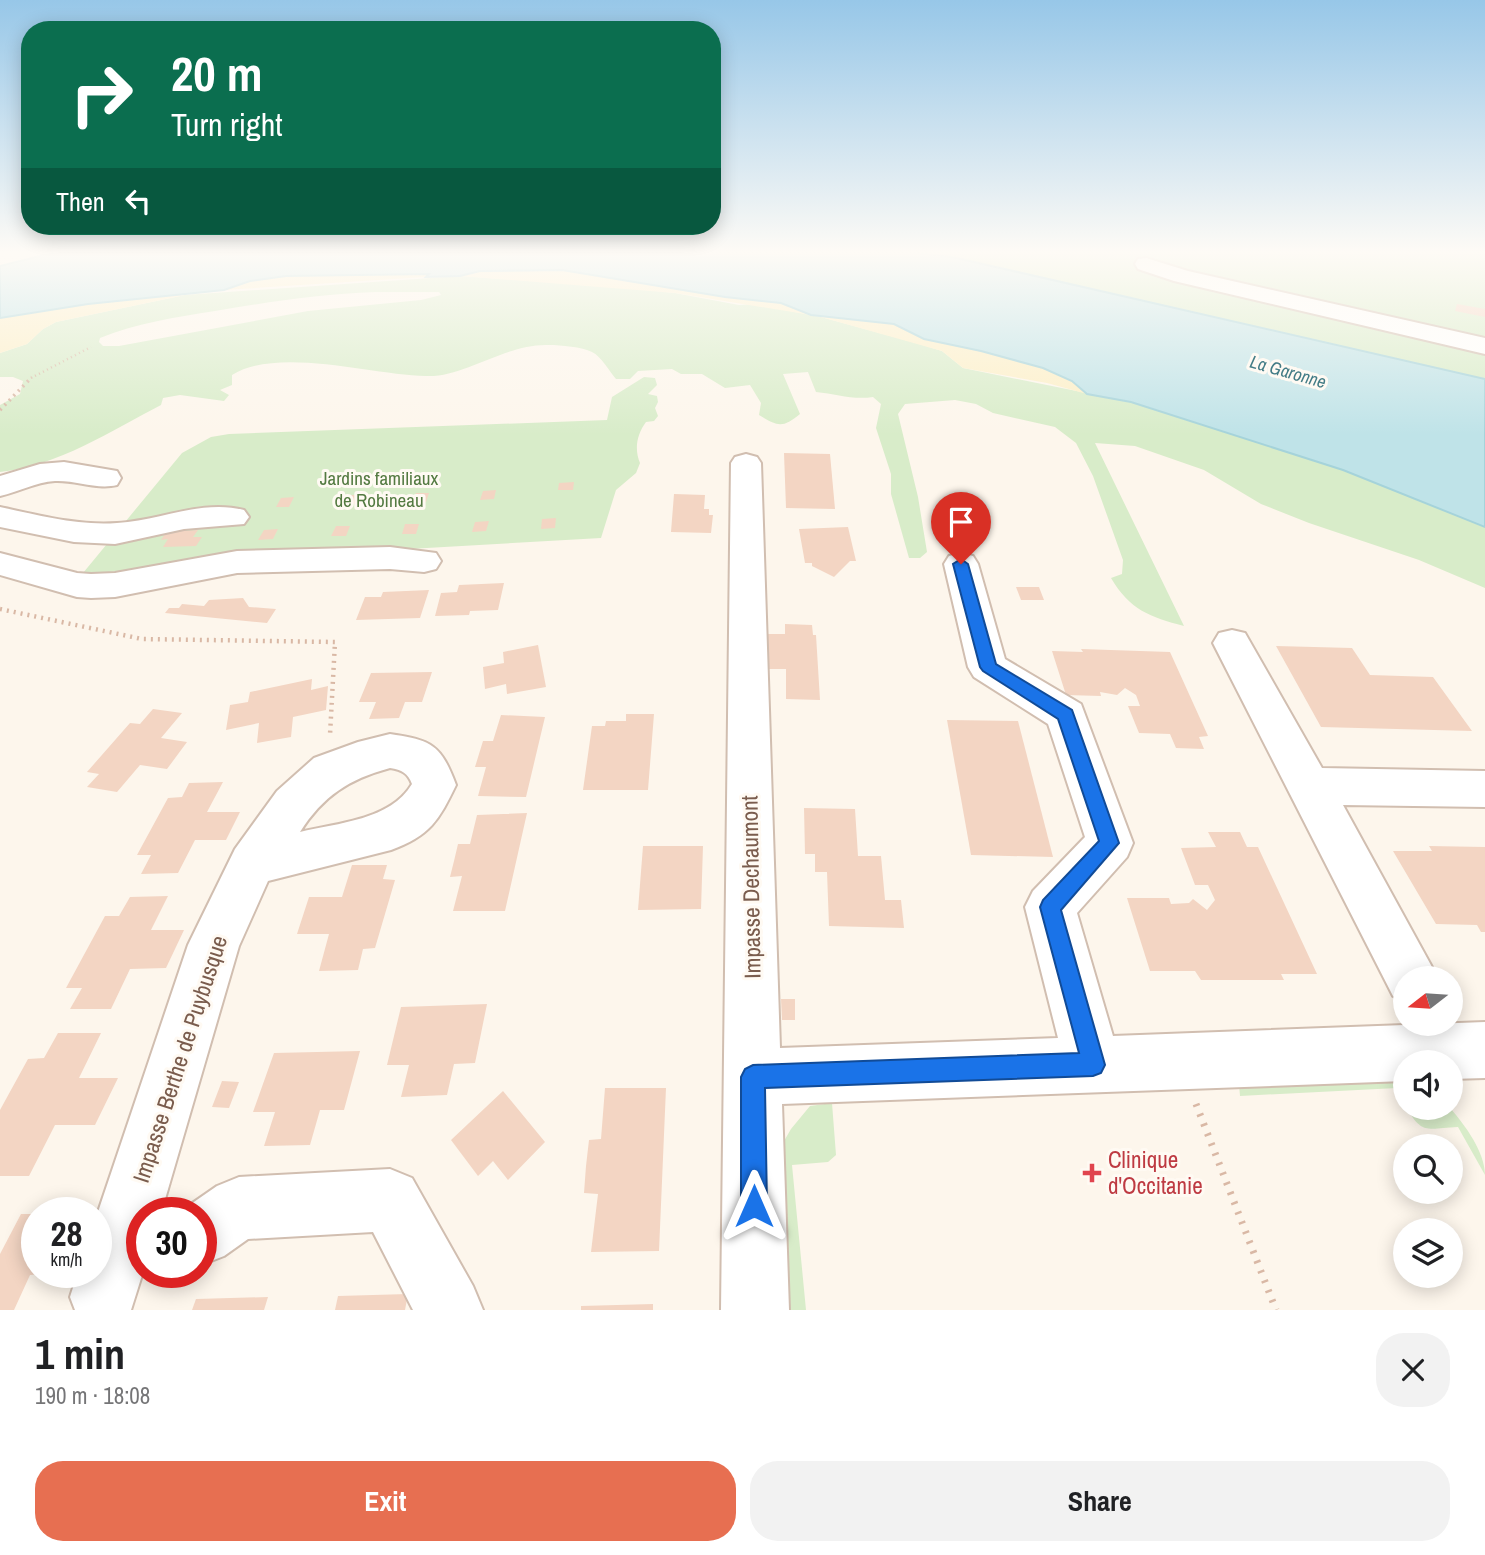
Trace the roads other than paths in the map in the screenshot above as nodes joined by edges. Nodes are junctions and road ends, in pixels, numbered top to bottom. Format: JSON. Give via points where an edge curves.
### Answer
{"nodes":[{"id":1,"x":1343,"y":313,"type":"edge"},
{"id":2,"x":1485,"y":346,"type":"edge"},
{"id":3,"x":746,"y":463,"type":"dead end"},
{"id":4,"x":106,"y":478,"type":"dead end"},
{"id":5,"x":0,"y":486,"type":"edge"},
{"id":6,"x":0,"y":517,"type":"edge"},
{"id":7,"x":233,"y":517,"type":"dead end"},
{"id":8,"x":424,"y":561,"type":"dead end"},
{"id":9,"x":0,"y":564,"type":"edge"},
{"id":10,"x":961,"y":564,"type":"dead end"},
{"id":11,"x":1233,"y":643,"type":"dead end"},
{"id":12,"x":1309,"y":786,"type":"junction"},
{"id":13,"x":1485,"y":789,"type":"edge"},
{"id":14,"x":252,"y":864,"type":"junction"},
{"id":15,"x":1406,"y":966,"type":"edge"},
{"id":16,"x":1467,"y":1048,"type":"edge"},
{"id":17,"x":1093,"y":1065,"type":"junction"},
{"id":18,"x":753,"y":1077,"type":"junction"},
{"id":19,"x":217,"y":1222,"type":"edge"},
{"id":20,"x":113,"y":1293,"type":"edge"},
{"id":21,"x":449,"y":1310,"type":"edge"},
{"id":22,"x":755,"y":1310,"type":"edge"}],
"edges":[{"from":1,"to":2,"type":"street"},
{"from":3,"to":18,"type":"street","name":"Impasse Dechaumont"},
{"from":4,"to":5,"type":"street","via":[[67,470]]},
{"from":6,"to":7,"type":"street","via":[[74,532],[115,534],[184,519]]},
{"from":8,"to":9,"type":"street","via":[[237,562],[91,586]]},
{"from":10,"to":17,"type":"street","via":[[988,667],[1066,715],[1110,843],[1050,907]]},
{"from":11,"to":12,"type":"street"},
{"from":12,"to":13,"type":"street"},
{"from":12,"to":15,"type":"street"},
{"from":14,"to":14,"type":"street","name":"Impasse Berthe de Puybusque","via":[[293,804],[329,771],[390,751],[410,754],[427,765],[434,785],[421,809],[391,830]]},
{"from":14,"to":20,"type":"street","name":"Impasse Berthe de Puybusque","via":[[214,945]]},
{"from":16,"to":17,"type":"street"},
{"from":17,"to":18,"type":"street"},
{"from":18,"to":22,"type":"street","name":"Impasse Dechaumont"},
{"from":19,"to":21,"type":"street","via":[[239,1208],[390,1200]]}]}
